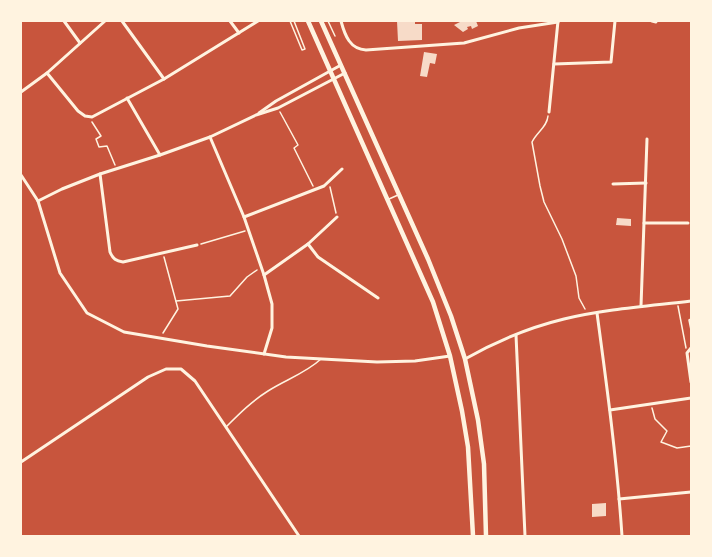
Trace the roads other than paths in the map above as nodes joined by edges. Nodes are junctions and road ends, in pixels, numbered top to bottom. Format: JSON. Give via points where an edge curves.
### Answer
{"nodes":[{"id":1,"x":64,"y":21,"type":"edge"},
{"id":2,"x":105,"y":21,"type":"edge"},
{"id":3,"x":122,"y":21,"type":"edge"},
{"id":4,"x":230,"y":21,"type":"edge"},
{"id":5,"x":258,"y":21,"type":"edge"},
{"id":6,"x":308,"y":21,"type":"edge"},
{"id":7,"x":322,"y":21,"type":"edge"},
{"id":8,"x":341,"y":21,"type":"edge"},
{"id":9,"x":558,"y":21,"type":"edge"},
{"id":10,"x":615,"y":21,"type":"edge"},
{"id":11,"x":239,"y":33,"type":"junction"},
{"id":12,"x":80,"y":43,"type":"junction"},
{"id":13,"x":554,"y":64,"type":"junction"},
{"id":14,"x":341,"y":65,"type":"junction"},
{"id":15,"x":329,"y":71,"type":"junction"},
{"id":16,"x":47,"y":73,"type":"junction"},
{"id":17,"x":344,"y":73,"type":"junction"},
{"id":18,"x":164,"y":79,"type":"junction"},
{"id":19,"x":333,"y":80,"type":"junction"},
{"id":20,"x":21,"y":92,"type":"edge"},
{"id":21,"x":127,"y":98,"type":"junction"},
{"id":22,"x":549,"y":112,"type":"road end"},
{"id":23,"x":256,"y":115,"type":"junction"},
{"id":24,"x":210,"y":137,"type":"junction"},
{"id":25,"x":647,"y":139,"type":"dead end"},
{"id":26,"x":160,"y":155,"type":"junction"},
{"id":27,"x":342,"y":169,"type":"dead end"},
{"id":28,"x":100,"y":174,"type":"junction"},
{"id":29,"x":21,"y":175,"type":"edge"},
{"id":30,"x":646,"y":183,"type":"junction"},
{"id":31,"x":613,"y":184,"type":"dead end"},
{"id":32,"x":399,"y":194,"type":"junction"},
{"id":33,"x":387,"y":200,"type":"junction"},
{"id":34,"x":38,"y":201,"type":"junction"},
{"id":35,"x":244,"y":216,"type":"junction"},
{"id":36,"x":337,"y":217,"type":"road end"},
{"id":37,"x":644,"y":223,"type":"junction"},
{"id":38,"x":688,"y":223,"type":"dead end"},
{"id":39,"x":308,"y":244,"type":"junction"},
{"id":40,"x":197,"y":246,"type":"road end"},
{"id":41,"x":264,"y":275,"type":"junction"},
{"id":42,"x":378,"y":298,"type":"dead end"},
{"id":43,"x":691,"y":301,"type":"edge"},
{"id":44,"x":641,"y":306,"type":"junction"},
{"id":45,"x":597,"y":313,"type":"junction"},
{"id":46,"x":516,"y":335,"type":"junction"},
{"id":47,"x":691,"y":348,"type":"edge"},
{"id":48,"x":264,"y":354,"type":"junction"},
{"id":49,"x":450,"y":356,"type":"junction"},
{"id":50,"x":465,"y":358,"type":"junction"},
{"id":51,"x":321,"y":359,"type":"junction"},
{"id":52,"x":691,"y":382,"type":"edge"},
{"id":53,"x":691,"y":398,"type":"edge"},
{"id":54,"x":610,"y":410,"type":"junction"},
{"id":55,"x":226,"y":427,"type":"junction"},
{"id":56,"x":21,"y":462,"type":"edge"},
{"id":57,"x":691,"y":492,"type":"edge"},
{"id":58,"x":620,"y":499,"type":"junction"},
{"id":59,"x":299,"y":536,"type":"edge"},
{"id":60,"x":473,"y":536,"type":"edge"},
{"id":61,"x":486,"y":536,"type":"edge"},
{"id":62,"x":525,"y":536,"type":"edge"},
{"id":63,"x":622,"y":536,"type":"edge"}],
"edges":[{"from":1,"to":12,"type":"street"},
{"from":2,"to":12,"type":"street"},
{"from":3,"to":18,"type":"street"},
{"from":4,"to":11,"type":"street"},
{"from":5,"to":11,"type":"street"},
{"from":6,"to":15,"type":"main road"},
{"from":7,"to":14,"type":"main road"},
{"from":8,"to":9,"type":"street","via":[[351,43],[358,49],[366,50],[464,43],[519,28]]},
{"from":9,"to":13,"type":"street"},
{"from":10,"to":13,"type":"street","via":[[611,62]]},
{"from":11,"to":18,"type":"street"},
{"from":12,"to":16,"type":"street"},
{"from":13,"to":22,"type":"street"},
{"from":14,"to":15,"type":"street"},
{"from":14,"to":17,"type":"main road"},
{"from":15,"to":19,"type":"main road"},
{"from":15,"to":23,"type":"street"},
{"from":16,"to":20,"type":"street"},
{"from":16,"to":21,"type":"street","via":[[78,111],[88,116],[96,115]]},
{"from":17,"to":19,"type":"street"},
{"from":17,"to":32,"type":"main road"},
{"from":18,"to":21,"type":"street"},
{"from":19,"to":23,"type":"street","via":[[278,108]]},
{"from":19,"to":33,"type":"main road"},
{"from":21,"to":26,"type":"street"},
{"from":23,"to":24,"type":"street"},
{"from":24,"to":26,"type":"street"},
{"from":24,"to":35,"type":"street"},
{"from":25,"to":30,"type":"street"},
{"from":26,"to":28,"type":"street"},
{"from":27,"to":35,"type":"street","via":[[324,186]]},
{"from":28,"to":34,"type":"street"},
{"from":28,"to":40,"type":"street","via":[[112,257],[123,262]]},
{"from":29,"to":34,"type":"street"},
{"from":30,"to":31,"type":"street"},
{"from":30,"to":37,"type":"street"},
{"from":32,"to":33,"type":"lane"},
{"from":32,"to":50,"type":"main road","via":[[452,316]]},
{"from":33,"to":49,"type":"main road","via":[[433,302]]},
{"from":34,"to":48,"type":"street","via":[[60,273],[87,313],[124,332]]},
{"from":35,"to":41,"type":"street"},
{"from":36,"to":39,"type":"street"},
{"from":37,"to":38,"type":"street"},
{"from":37,"to":44,"type":"street"},
{"from":39,"to":41,"type":"street"},
{"from":39,"to":42,"type":"street","via":[[318,257]]},
{"from":41,"to":48,"type":"street","via":[[272,304],[272,328]]},
{"from":43,"to":44,"type":"street"},
{"from":44,"to":45,"type":"street"},
{"from":45,"to":46,"type":"street","via":[[564,319]]},
{"from":45,"to":54,"type":"street"},
{"from":46,"to":50,"type":"street"},
{"from":46,"to":62,"type":"street"},
{"from":47,"to":52,"type":"street","via":[[687,353]]},
{"from":48,"to":51,"type":"street"},
{"from":49,"to":51,"type":"street","via":[[415,361],[377,362]]},
{"from":49,"to":60,"type":"main road","via":[[468,447]]},
{"from":50,"to":61,"type":"main road","via":[[484,464]]},
{"from":51,"to":55,"type":"lane","via":[[252,401]]},
{"from":53,"to":54,"type":"street"},
{"from":54,"to":58,"type":"street"},
{"from":55,"to":56,"type":"street","via":[[195,381],[181,369],[166,369],[148,377]]},
{"from":55,"to":59,"type":"street"},
{"from":57,"to":58,"type":"street"},
{"from":58,"to":63,"type":"street"}]}
